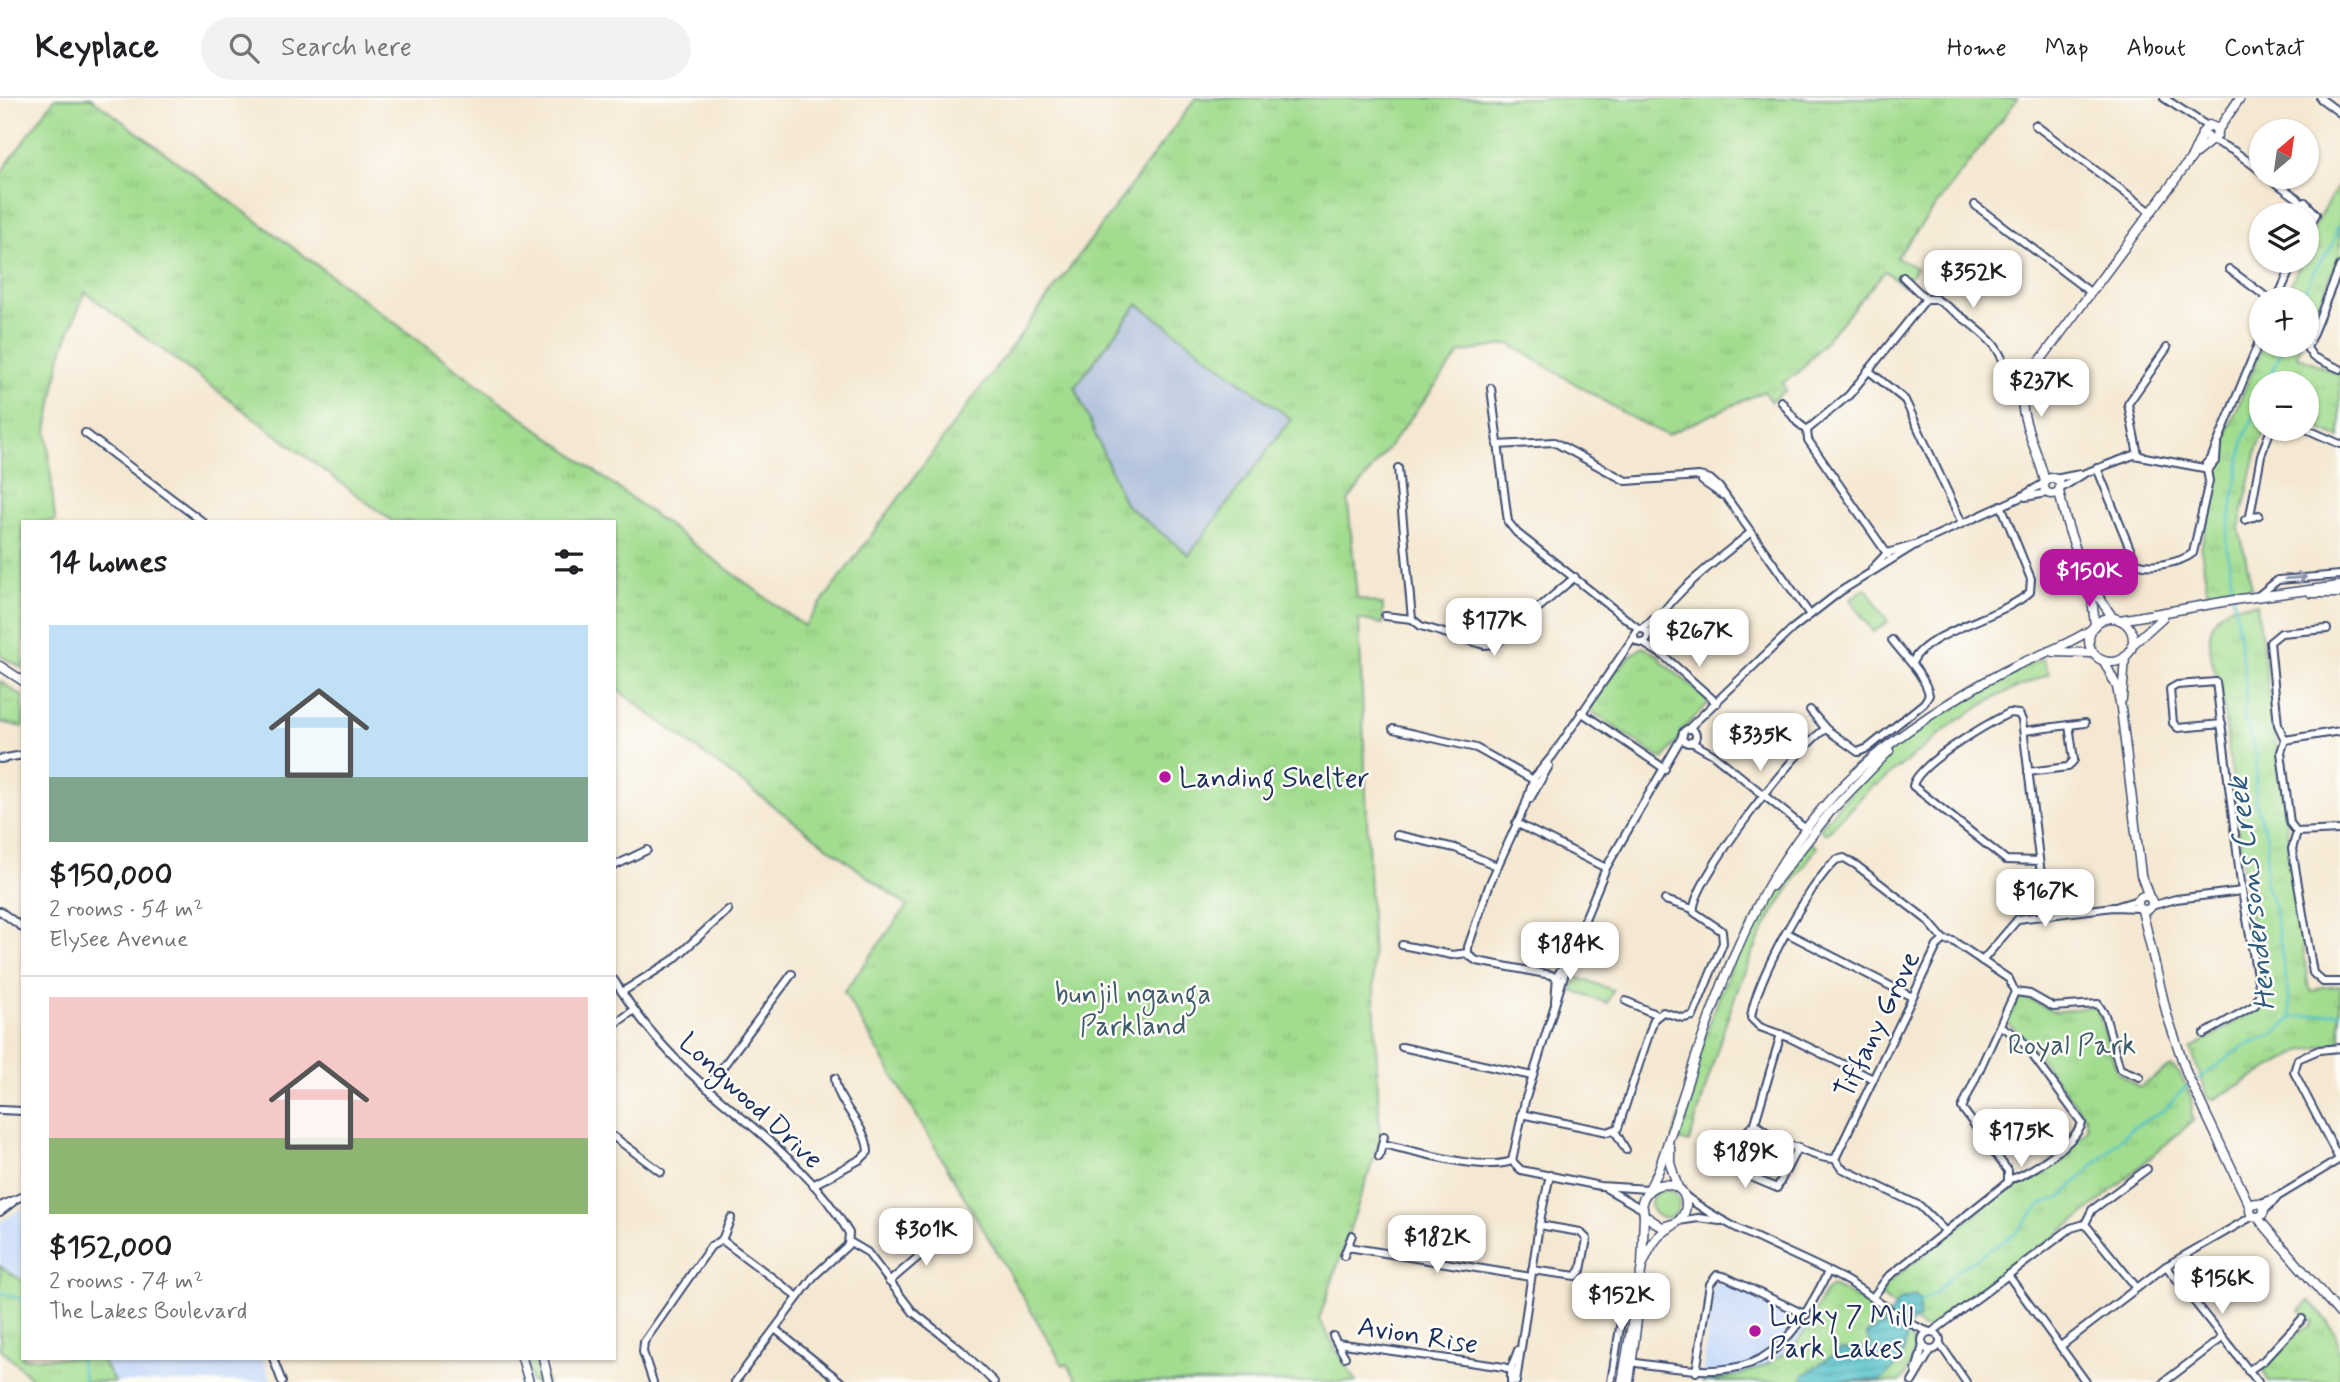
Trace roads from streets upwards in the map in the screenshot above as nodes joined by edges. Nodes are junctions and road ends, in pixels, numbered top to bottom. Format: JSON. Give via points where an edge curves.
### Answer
{"nodes":[{"id":1,"x":2164,"y":98,"type":"edge"},
{"id":2,"x":2240,"y":98,"type":"edge"},
{"id":3,"x":2320,"y":98,"type":"edge"},
{"id":4,"x":2231,"y":108,"type":"junction"},
{"id":5,"x":2340,"y":113,"type":"edge"},
{"id":6,"x":2035,"y":125,"type":"dead end"},
{"id":7,"x":2217,"y":131,"type":"junction"},
{"id":8,"x":2207,"y":133,"type":"junction"},
{"id":9,"x":2234,"y":151,"type":"junction"},
{"id":10,"x":2249,"y":162,"type":"edge"},
{"id":11,"x":2285,"y":189,"type":"edge"},
{"id":12,"x":2302,"y":203,"type":"edge"},
{"id":13,"x":1975,"y":205,"type":"dead end"},
{"id":14,"x":2151,"y":212,"type":"junction"},
{"id":15,"x":2340,"y":266,"type":"edge"},
{"id":16,"x":2229,"y":269,"type":"dead end"},
{"id":17,"x":1903,"y":277,"type":"dead end"},
{"id":18,"x":2253,"y":287,"type":"edge"},
{"id":19,"x":2090,"y":292,"type":"junction"},
{"id":20,"x":1926,"y":299,"type":"junction"},
{"id":21,"x":2167,"y":348,"type":"dead end"},
{"id":22,"x":2253,"y":357,"type":"edge"},
{"id":23,"x":2340,"y":369,"type":"edge"},
{"id":24,"x":1868,"y":370,"type":"junction"},
{"id":25,"x":2024,"y":383,"type":"junction"},
{"id":26,"x":1491,"y":388,"type":"dead end"},
{"id":27,"x":1781,"y":401,"type":"dead end"},
{"id":28,"x":1807,"y":429,"type":"junction"},
{"id":29,"x":85,"y":433,"type":"dead end"},
{"id":30,"x":2319,"y":435,"type":"edge"},
{"id":31,"x":2266,"y":441,"type":"edge"},
{"id":32,"x":2340,"y":444,"type":"edge"},
{"id":33,"x":1497,"y":445,"type":"junction"},
{"id":34,"x":2138,"y":455,"type":"junction"},
{"id":35,"x":2207,"y":466,"type":"junction"},
{"id":36,"x":1398,"y":468,"type":"dead end"},
{"id":37,"x":2097,"y":468,"type":"junction"},
{"id":38,"x":2085,"y":473,"type":"junction"},
{"id":39,"x":2050,"y":480,"type":"junction"},
{"id":40,"x":2060,"y":490,"type":"junction"},
{"id":41,"x":2049,"y":494,"type":"junction"},
{"id":42,"x":2019,"y":498,"type":"junction"},
{"id":43,"x":2001,"y":505,"type":"junction"},
{"id":44,"x":2259,"y":515,"type":"dead end"},
{"id":45,"x":2064,"y":517,"type":"junction"},
{"id":46,"x":199,"y":520,"type":"edge"},
{"id":47,"x":1961,"y":521,"type":"junction"},
{"id":48,"x":1750,"y":533,"type":"junction"},
{"id":49,"x":1887,"y":556,"type":"junction"},
{"id":50,"x":2340,"y":575,"type":"edge"},
{"id":51,"x":1575,"y":577,"type":"junction"},
{"id":52,"x":2090,"y":583,"type":"junction"},
{"id":53,"x":2340,"y":586,"type":"edge"},
{"id":54,"x":2284,"y":593,"type":"junction"},
{"id":55,"x":2340,"y":593,"type":"edge"},
{"id":56,"x":2258,"y":596,"type":"junction"},
{"id":57,"x":1662,"y":613,"type":"junction"},
{"id":58,"x":2168,"y":613,"type":"junction"},
{"id":59,"x":1810,"y":615,"type":"junction"},
{"id":60,"x":1385,"y":616,"type":"dead end"},
{"id":61,"x":1619,"y":616,"type":"junction"},
{"id":62,"x":1412,"y":619,"type":"junction"},
{"id":63,"x":2116,"y":619,"type":"junction"},
{"id":64,"x":2093,"y":627,"type":"junction"},
{"id":65,"x":1640,"y":629,"type":"junction"},
{"id":66,"x":2327,"y":629,"type":"dead end"},
{"id":67,"x":1634,"y":636,"type":"junction"},
{"id":68,"x":1648,"y":636,"type":"junction"},
{"id":69,"x":1892,"y":640,"type":"dead end"},
{"id":70,"x":1642,"y":643,"type":"junction"},
{"id":71,"x":2133,"y":645,"type":"junction"},
{"id":72,"x":2093,"y":653,"type":"junction"},
{"id":73,"x":2043,"y":654,"type":"junction"},
{"id":74,"x":1664,"y":656,"type":"junction"},
{"id":75,"x":2126,"y":657,"type":"junction"},
{"id":76,"x":1622,"y":658,"type":"junction"},
{"id":77,"x":1913,"y":661,"type":"junction"},
{"id":78,"x":2104,"y":661,"type":"junction"},
{"id":79,"x":0,"y":666,"type":"edge"},
{"id":80,"x":21,"y":674,"type":"edge"},
{"id":81,"x":21,"y":680,"type":"edge"},
{"id":82,"x":1717,"y":703,"type":"junction"},
{"id":83,"x":2121,"y":708,"type":"junction"},
{"id":84,"x":1810,"y":710,"type":"dead end"},
{"id":85,"x":1581,"y":712,"type":"junction"},
{"id":86,"x":1707,"y":714,"type":"junction"},
{"id":87,"x":2085,"y":723,"type":"dead end"},
{"id":88,"x":2222,"y":724,"type":"junction"},
{"id":89,"x":2069,"y":725,"type":"junction"},
{"id":90,"x":1392,"y":729,"type":"dead end"},
{"id":91,"x":1688,"y":729,"type":"junction"},
{"id":92,"x":1826,"y":729,"type":"junction"},
{"id":93,"x":2024,"y":731,"type":"junction"},
{"id":94,"x":2340,"y":731,"type":"edge"},
{"id":95,"x":1683,"y":736,"type":"junction"},
{"id":96,"x":1693,"y":739,"type":"junction"},
{"id":97,"x":2286,"y":740,"type":"junction"},
{"id":98,"x":21,"y":755,"type":"edge"},
{"id":99,"x":1673,"y":758,"type":"junction"},
{"id":100,"x":0,"y":759,"type":"edge"},
{"id":101,"x":1665,"y":769,"type":"junction"},
{"id":102,"x":2028,"y":772,"type":"junction"},
{"id":103,"x":1534,"y":780,"type":"junction"},
{"id":104,"x":1764,"y":793,"type":"junction"},
{"id":105,"x":1516,"y":823,"type":"junction"},
{"id":106,"x":1811,"y":830,"type":"junction"},
{"id":107,"x":2340,"y":830,"type":"edge"},
{"id":108,"x":2297,"y":832,"type":"junction"},
{"id":109,"x":1397,"y":835,"type":"dead end"},
{"id":110,"x":647,"y":850,"type":"dead end"},
{"id":111,"x":2039,"y":860,"type":"junction"},
{"id":112,"x":616,"y":865,"type":"edge"},
{"id":113,"x":1497,"y":866,"type":"junction"},
{"id":114,"x":1606,"y":868,"type":"junction"},
{"id":115,"x":2242,"y":891,"type":"junction"},
{"id":116,"x":1665,"y":900,"type":"dead end"},
{"id":117,"x":2145,"y":903,"type":"junction"},
{"id":118,"x":1693,"y":909,"type":"junction"},
{"id":119,"x":729,"y":910,"type":"dead end"},
{"id":120,"x":0,"y":911,"type":"edge"},
{"id":121,"x":2046,"y":915,"type":"junction"},
{"id":122,"x":21,"y":927,"type":"edge"},
{"id":123,"x":1787,"y":933,"type":"junction"},
{"id":124,"x":1944,"y":940,"type":"junction"},
{"id":125,"x":1402,"y":945,"type":"dead end"},
{"id":126,"x":1468,"y":953,"type":"junction"},
{"id":127,"x":1982,"y":961,"type":"junction"},
{"id":128,"x":792,"y":974,"type":"dead end"},
{"id":129,"x":1558,"y":980,"type":"junction"},
{"id":130,"x":2340,"y":982,"type":"edge"},
{"id":131,"x":616,"y":983,"type":"edge"},
{"id":132,"x":622,"y":992,"type":"junction"},
{"id":133,"x":2015,"y":992,"type":"junction"},
{"id":134,"x":1912,"y":997,"type":"junction"},
{"id":135,"x":1626,"y":1000,"type":"dead end"},
{"id":136,"x":634,"y":1010,"type":"junction"},
{"id":137,"x":1657,"y":1015,"type":"junction"},
{"id":138,"x":616,"y":1024,"type":"edge"},
{"id":139,"x":2000,"y":1026,"type":"junction"},
{"id":140,"x":1781,"y":1034,"type":"junction"},
{"id":141,"x":2204,"y":1034,"type":"dead end"},
{"id":142,"x":1402,"y":1047,"type":"dead end"},
{"id":143,"x":2340,"y":1048,"type":"edge"},
{"id":144,"x":1532,"y":1076,"type":"junction"},
{"id":145,"x":2140,"y":1077,"type":"dead end"},
{"id":146,"x":835,"y":1078,"type":"dead end"},
{"id":147,"x":1873,"y":1079,"type":"junction"},
{"id":148,"x":707,"y":1088,"type":"junction"},
{"id":149,"x":0,"y":1110,"type":"edge"},
{"id":150,"x":21,"y":1111,"type":"edge"},
{"id":151,"x":1521,"y":1114,"type":"junction"},
{"id":152,"x":1755,"y":1123,"type":"junction"},
{"id":153,"x":1615,"y":1130,"type":"junction"},
{"id":154,"x":1384,"y":1136,"type":"dead end"},
{"id":155,"x":616,"y":1138,"type":"edge"},
{"id":156,"x":1670,"y":1138,"type":"junction"},
{"id":157,"x":1383,"y":1144,"type":"junction"},
{"id":158,"x":1798,"y":1147,"type":"junction"},
{"id":159,"x":1626,"y":1150,"type":"dead end"},
{"id":160,"x":1379,"y":1157,"type":"dead end"},
{"id":161,"x":1835,"y":1159,"type":"junction"},
{"id":162,"x":2340,"y":1159,"type":"edge"},
{"id":163,"x":1512,"y":1161,"type":"junction"},
{"id":164,"x":2147,"y":1169,"type":"dead end"},
{"id":165,"x":661,"y":1172,"type":"dead end"},
{"id":166,"x":1548,"y":1175,"type":"junction"},
{"id":167,"x":2009,"y":1179,"type":"junction"},
{"id":168,"x":813,"y":1185,"type":"junction"},
{"id":169,"x":1600,"y":1186,"type":"junction"},
{"id":170,"x":1649,"y":1188,"type":"junction"},
{"id":171,"x":1681,"y":1191,"type":"junction"},
{"id":172,"x":20,"y":1197,"type":"edge"},
{"id":173,"x":0,"y":1206,"type":"edge"},
{"id":174,"x":2257,"y":1210,"type":"junction"},
{"id":175,"x":0,"y":1212,"type":"edge"},
{"id":176,"x":1643,"y":1212,"type":"junction"},
{"id":177,"x":731,"y":1218,"type":"dead end"},
{"id":178,"x":1677,"y":1222,"type":"junction"},
{"id":179,"x":1728,"y":1224,"type":"junction"},
{"id":180,"x":2085,"y":1224,"type":"junction"},
{"id":181,"x":1539,"y":1225,"type":"junction"},
{"id":182,"x":1947,"y":1232,"type":"junction"},
{"id":183,"x":1352,"y":1235,"type":"dead end"},
{"id":184,"x":722,"y":1240,"type":"junction"},
{"id":185,"x":849,"y":1242,"type":"junction"},
{"id":186,"x":952,"y":1242,"type":"dead end"},
{"id":187,"x":1348,"y":1247,"type":"junction"},
{"id":188,"x":1345,"y":1256,"type":"dead end"},
{"id":189,"x":1642,"y":1266,"type":"junction"},
{"id":190,"x":2166,"y":1266,"type":"junction"},
{"id":191,"x":1828,"y":1272,"type":"junction"},
{"id":192,"x":1532,"y":1273,"type":"junction"},
{"id":193,"x":2008,"y":1275,"type":"junction"},
{"id":194,"x":889,"y":1282,"type":"junction"},
{"id":195,"x":1639,"y":1286,"type":"junction"},
{"id":196,"x":2137,"y":1288,"type":"junction"},
{"id":197,"x":798,"y":1297,"type":"junction"},
{"id":198,"x":1873,"y":1297,"type":"junction"},
{"id":199,"x":2340,"y":1314,"type":"edge"},
{"id":200,"x":1806,"y":1315,"type":"junction"},
{"id":201,"x":1953,"y":1317,"type":"junction"},
{"id":202,"x":2302,"y":1319,"type":"dead end"},
{"id":203,"x":1912,"y":1324,"type":"junction"},
{"id":204,"x":775,"y":1328,"type":"junction"},
{"id":205,"x":1931,"y":1332,"type":"junction"},
{"id":206,"x":1333,"y":1336,"type":"dead end"},
{"id":207,"x":2222,"y":1338,"type":"junction"},
{"id":208,"x":1940,"y":1342,"type":"junction"},
{"id":209,"x":1337,"y":1343,"type":"junction"},
{"id":210,"x":1922,"y":1343,"type":"junction"},
{"id":211,"x":2062,"y":1345,"type":"junction"},
{"id":212,"x":1932,"y":1350,"type":"junction"},
{"id":213,"x":1345,"y":1357,"type":"dead end"},
{"id":214,"x":274,"y":1360,"type":"edge"},
{"id":215,"x":523,"y":1360,"type":"edge"},
{"id":216,"x":544,"y":1360,"type":"edge"},
{"id":217,"x":1628,"y":1362,"type":"junction"},
{"id":218,"x":1956,"y":1368,"type":"junction"},
{"id":219,"x":1512,"y":1371,"type":"junction"},
{"id":220,"x":2248,"y":1371,"type":"junction"},
{"id":221,"x":1696,"y":1372,"type":"junction"},
{"id":222,"x":1913,"y":1381,"type":"edge"},
{"id":223,"x":282,"y":1382,"type":"edge"},
{"id":224,"x":529,"y":1382,"type":"edge"},
{"id":225,"x":549,"y":1382,"type":"edge"},
{"id":226,"x":653,"y":1382,"type":"edge"},
{"id":227,"x":735,"y":1382,"type":"edge"},
{"id":228,"x":841,"y":1382,"type":"edge"},
{"id":229,"x":994,"y":1382,"type":"edge"},
{"id":230,"x":1513,"y":1382,"type":"edge"},
{"id":231,"x":1611,"y":1382,"type":"edge"},
{"id":232,"x":1622,"y":1382,"type":"edge"},
{"id":233,"x":1629,"y":1382,"type":"edge"},
{"id":234,"x":1966,"y":1382,"type":"edge"},
{"id":235,"x":2086,"y":1382,"type":"edge"},
{"id":236,"x":2164,"y":1382,"type":"edge"},
{"id":237,"x":2258,"y":1382,"type":"edge"}],
"edges":[{"from":1,"to":8,"type":"street"},
{"from":2,"to":4,"type":"street"},
{"from":3,"to":5,"type":"street"},
{"from":4,"to":7,"type":"street"},
{"from":4,"to":8,"type":"street"},
{"from":6,"to":14,"type":"street"},
{"from":7,"to":8,"type":"street"},
{"from":7,"to":9,"type":"street"},
{"from":8,"to":9,"type":"street"},
{"from":8,"to":14,"type":"street"},
{"from":9,"to":10,"type":"street"},
{"from":11,"to":12,"type":"street"},
{"from":13,"to":19,"type":"street"},
{"from":14,"to":19,"type":"street"},
{"from":15,"to":23,"type":"street","via":[[2307,348],[2313,357]]},
{"from":16,"to":18,"type":"street"},
{"from":17,"to":20,"type":"street"},
{"from":19,"to":25,"type":"street"},
{"from":20,"to":24,"type":"street"},
{"from":20,"to":25,"type":"street","via":[[1936,299],[1987,339],[1997,349],[2008,375]]},
{"from":21,"to":34,"type":"street","via":[[2128,404]]},
{"from":22,"to":35,"type":"street"},
{"from":24,"to":28,"type":"street","via":[[1844,400]]},
{"from":24,"to":47,"type":"street","via":[[1905,400]]},
{"from":25,"to":39,"type":"street","via":[[2021,408]]},
{"from":26,"to":33,"type":"street"},
{"from":27,"to":28,"type":"street"},
{"from":28,"to":49,"type":"street","via":[[1808,440]]},
{"from":29,"to":46,"type":"street"},
{"from":30,"to":32,"type":"street"},
{"from":31,"to":44,"type":"street","via":[[2247,518]]},
{"from":33,"to":48,"type":"street","via":[[1553,442],[1626,481],[1707,482]]},
{"from":33,"to":51,"type":"street","via":[[1508,522]]},
{"from":34,"to":35,"type":"street"},
{"from":34,"to":37,"type":"street"},
{"from":35,"to":37,"type":"street","via":[[2209,481],[2193,552],[2149,566],[2138,565]]},
{"from":36,"to":62,"type":"street"},
{"from":37,"to":38,"type":"street"},
{"from":38,"to":39,"type":"street"},
{"from":38,"to":40,"type":"street"},
{"from":39,"to":40,"type":"street"},
{"from":39,"to":41,"type":"street"},
{"from":39,"to":42,"type":"street"},
{"from":40,"to":41,"type":"street"},
{"from":40,"to":45,"type":"street"},
{"from":41,"to":42,"type":"street"},
{"from":41,"to":45,"type":"street"},
{"from":42,"to":43,"type":"street"},
{"from":43,"to":47,"type":"street"},
{"from":43,"to":77,"type":"street","via":[[2031,579],[2030,592],[1935,642]]},
{"from":45,"to":52,"type":"street"},
{"from":47,"to":49,"type":"street"},
{"from":48,"to":57,"type":"street"},
{"from":48,"to":59,"type":"street"},
{"from":49,"to":59,"type":"street"},
{"from":56,"to":50,"type":"street","one_way":true,"via":[[2278,580]]},
{"from":51,"to":61,"type":"street"},
{"from":51,"to":62,"type":"street","via":[[1496,644],[1485,645]]},
{"from":52,"to":63,"type":"street"},
{"from":52,"to":64,"type":"street"},
{"from":53,"to":54,"type":"street"},
{"from":54,"to":55,"type":"street"},
{"from":54,"to":56,"type":"street"},
{"from":56,"to":58,"type":"street"},
{"from":57,"to":65,"type":"street"},
{"from":57,"to":68,"type":"street"},
{"from":58,"to":63,"type":"street"},
{"from":58,"to":71,"type":"street"},
{"from":59,"to":82,"type":"street"},
{"from":60,"to":62,"type":"street"},
{"from":61,"to":65,"type":"street"},
{"from":61,"to":67,"type":"street"},
{"from":63,"to":64,"type":"street"},
{"from":63,"to":71,"type":"street","via":[[2132,633]]},
{"from":64,"to":72,"type":"street","via":[[2089,641]]},
{"from":64,"to":73,"type":"street"},
{"from":65,"to":67,"type":"street"},
{"from":65,"to":68,"type":"street"},
{"from":66,"to":97,"type":"street","via":[[2281,633],[2270,642],[2278,725]]},
{"from":67,"to":70,"type":"street"},
{"from":67,"to":76,"type":"street"},
{"from":68,"to":70,"type":"street"},
{"from":68,"to":74,"type":"street"},
{"from":69,"to":77,"type":"street"},
{"from":70,"to":74,"type":"street"},
{"from":70,"to":76,"type":"street"},
{"from":71,"to":75,"type":"street"},
{"from":72,"to":73,"type":"street"},
{"from":72,"to":78,"type":"street"},
{"from":73,"to":106,"type":"street","via":[[1969,691],[1914,727]]},
{"from":74,"to":82,"type":"street"},
{"from":75,"to":78,"type":"street"},
{"from":75,"to":83,"type":"street"},
{"from":76,"to":85,"type":"street"},
{"from":77,"to":92,"type":"street","via":[[1913,669],[1929,691],[1924,704],[1861,752]]},
{"from":78,"to":83,"type":"street"},
{"from":79,"to":80,"type":"street"},
{"from":79,"to":81,"type":"street"},
{"from":82,"to":86,"type":"street"},
{"from":83,"to":117,"type":"street"},
{"from":84,"to":92,"type":"street"},
{"from":85,"to":101,"type":"street"},
{"from":85,"to":103,"type":"street"},
{"from":86,"to":91,"type":"street"},
{"from":86,"to":96,"type":"street"},
{"from":87,"to":89,"type":"street"},
{"from":88,"to":88,"type":"street","via":[[2216,682],[2171,687],[2173,723],[2180,729]]},
{"from":88,"to":115,"type":"street"},
{"from":89,"to":93,"type":"street"},
{"from":89,"to":102,"type":"street","via":[[2072,765]]},
{"from":90,"to":103,"type":"street","via":[[1476,748]]},
{"from":91,"to":95,"type":"street"},
{"from":91,"to":96,"type":"street"},
{"from":92,"to":104,"type":"street"},
{"from":93,"to":102,"type":"street"},
{"from":93,"to":111,"type":"street","via":[[2020,716],[2013,713],[1986,726],[1916,776],[1913,786],[2008,861]]},
{"from":94,"to":97,"type":"street"},
{"from":95,"to":96,"type":"street"},
{"from":95,"to":99,"type":"street"},
{"from":96,"to":99,"type":"street"},
{"from":96,"to":104,"type":"street"},
{"from":97,"to":108,"type":"street","via":[[2281,752],[2288,811]]},
{"from":98,"to":100,"type":"street"},
{"from":99,"to":101,"type":"street"},
{"from":101,"to":114,"type":"street"},
{"from":102,"to":111,"type":"street"},
{"from":103,"to":105,"type":"street"},
{"from":104,"to":106,"type":"street"},
{"from":104,"to":118,"type":"street","via":[[1714,865]]},
{"from":105,"to":113,"type":"street"},
{"from":105,"to":114,"type":"street"},
{"from":106,"to":156,"type":"street","via":[[1752,915],[1713,1004]]},
{"from":107,"to":108,"type":"street"},
{"from":108,"to":130,"type":"street","via":[[2292,849],[2313,973],[2323,982]]},
{"from":109,"to":113,"type":"street","via":[[1455,848]]},
{"from":110,"to":112,"type":"street"},
{"from":111,"to":121,"type":"street"},
{"from":113,"to":126,"type":"street"},
{"from":114,"to":129,"type":"street"},
{"from":115,"to":117,"type":"street"},
{"from":115,"to":141,"type":"street","via":[[2259,998],[2255,1005]]},
{"from":116,"to":118,"type":"street"},
{"from":117,"to":121,"type":"street"},
{"from":117,"to":174,"type":"street","via":[[2167,1015],[2187,1074]]},
{"from":118,"to":137,"type":"street","via":[[1722,931],[1723,943],[1693,1016]]},
{"from":119,"to":132,"type":"street","via":[[673,960]]},
{"from":120,"to":122,"type":"street"},
{"from":121,"to":127,"type":"street","via":[[2015,920]]},
{"from":123,"to":124,"type":"street","via":[[1831,866],[1844,858],[1927,920]]},
{"from":123,"to":134,"type":"street"},
{"from":123,"to":140,"type":"street","via":[[1751,1017],[1757,1026]]},
{"from":124,"to":127,"type":"street"},
{"from":124,"to":134,"type":"street","name":"Tiffany Grove"},
{"from":125,"to":126,"type":"street","via":[[1451,955]]},
{"from":126,"to":129,"type":"street","via":[[1477,961]]},
{"from":127,"to":133,"type":"street","via":[[2009,979]]},
{"from":128,"to":148,"type":"street"},
{"from":129,"to":144,"type":"street"},
{"from":131,"to":132,"type":"street","name":"Longwood Drive"},
{"from":132,"to":136,"type":"street","name":"Longwood Drive"},
{"from":133,"to":139,"type":"street"},
{"from":133,"to":145,"type":"street","via":[[2030,994],[2053,1007],[2098,1004],[2120,1069]]},
{"from":134,"to":147,"type":"street","name":"Tiffany Grove"},
{"from":135,"to":137,"type":"street"},
{"from":136,"to":138,"type":"street"},
{"from":136,"to":148,"type":"street","name":"Longwood Drive"},
{"from":137,"to":153,"type":"street"},
{"from":139,"to":167,"type":"street","via":[[1962,1108],[2008,1171]]},
{"from":139,"to":167,"type":"street","via":[[2023,1042],[2082,1123],[2076,1135],[2026,1175]]},
{"from":140,"to":147,"type":"street"},
{"from":140,"to":152,"type":"street"},
{"from":142,"to":144,"type":"street"},
{"from":143,"to":162,"type":"street","via":[[2298,1059],[2294,1072]]},
{"from":144,"to":151,"type":"street"},
{"from":146,"to":168,"type":"street","via":[[868,1152]]},
{"from":147,"to":161,"type":"street","name":"Tiffany Grove"},
{"from":148,"to":168,"type":"street","name":"Longwood Drive","via":[[760,1130]]},
{"from":149,"to":150,"type":"street"},
{"from":151,"to":153,"type":"street","via":[[1598,1131]]},
{"from":151,"to":163,"type":"street"},
{"from":152,"to":158,"type":"street"},
{"from":152,"to":158,"type":"street","via":[[1744,1137],[1736,1163],[1739,1172],[1777,1188]]},
{"from":153,"to":159,"type":"street"},
{"from":154,"to":157,"type":"street"},
{"from":155,"to":165,"type":"street"},
{"from":156,"to":170,"type":"street"},
{"from":156,"to":171,"type":"street","via":[[1670,1163]]},
{"from":157,"to":160,"type":"street"},
{"from":157,"to":163,"type":"street","via":[[1471,1161]]},
{"from":158,"to":161,"type":"street","via":[[1823,1159]]},
{"from":161,"to":182,"type":"street","via":[[1844,1170],[1925,1209]]},
{"from":162,"to":174,"type":"street"},
{"from":163,"to":166,"type":"street","via":[[1521,1170]]},
{"from":164,"to":180,"type":"street","via":[[2092,1210]]},
{"from":166,"to":169,"type":"street"},
{"from":166,"to":181,"type":"street"},
{"from":167,"to":182,"type":"street"},
{"from":168,"to":185,"type":"street","name":"Longwood Drive","via":[[847,1230]]},
{"from":169,"to":170,"type":"street"},
{"from":169,"to":176,"type":"street"},
{"from":170,"to":171,"type":"street","via":[[1665,1183]]},
{"from":170,"to":176,"type":"street"},
{"from":171,"to":178,"type":"street","via":[[1686,1208]]},
{"from":171,"to":179,"type":"street"},
{"from":172,"to":173,"type":"street"},
{"from":172,"to":175,"type":"street"},
{"from":174,"to":190,"type":"street"},
{"from":174,"to":199,"type":"street"},
{"from":176,"to":178,"type":"street","via":[[1654,1225]]},
{"from":176,"to":189,"type":"street"},
{"from":177,"to":184,"type":"street"},
{"from":178,"to":179,"type":"street","via":[[1698,1219]]},
{"from":178,"to":189,"type":"street","via":[[1659,1236]]},
{"from":179,"to":191,"type":"street"},
{"from":180,"to":193,"type":"street","via":[[2070,1228]]},
{"from":180,"to":196,"type":"street"},
{"from":181,"to":192,"type":"street"},
{"from":181,"to":192,"type":"street","via":[[1580,1232],[1587,1239],[1576,1276]]},
{"from":182,"to":198,"type":"street","via":[[1887,1278]]},
{"from":183,"to":187,"type":"street"},
{"from":184,"to":197,"type":"street"},
{"from":184,"to":226,"type":"street","via":[[711,1246],[644,1342]]},
{"from":185,"to":194,"type":"street","via":[[867,1252]]},
{"from":185,"to":197,"type":"street"},
{"from":186,"to":194,"type":"street","via":[[942,1231]]},
{"from":187,"to":188,"type":"street"},
{"from":187,"to":192,"type":"street"},
{"from":189,"to":195,"type":"street"},
{"from":190,"to":196,"type":"street"},
{"from":190,"to":207,"type":"street"},
{"from":191,"to":198,"type":"street"},
{"from":191,"to":200,"type":"street"},
{"from":192,"to":219,"type":"street"},
{"from":193,"to":201,"type":"street"},
{"from":193,"to":211,"type":"street"},
{"from":194,"to":229,"type":"street","via":[[913,1312]]},
{"from":195,"to":217,"type":"street"},
{"from":195,"to":231,"type":"street","via":[[1624,1303]]},
{"from":196,"to":211,"type":"street"},
{"from":197,"to":204,"type":"street"},
{"from":198,"to":203,"type":"street"},
{"from":200,"to":221,"type":"street","via":[[1780,1346],[1759,1359],[1728,1370]]},
{"from":200,"to":221,"type":"street","via":[[1717,1275],[1710,1284]]},
{"from":201,"to":205,"type":"street"},
{"from":201,"to":208,"type":"street"},
{"from":202,"to":220,"type":"street"},
{"from":203,"to":205,"type":"street"},
{"from":203,"to":210,"type":"street"},
{"from":204,"to":227,"type":"street"},
{"from":204,"to":228,"type":"street"},
{"from":205,"to":208,"type":"street"},
{"from":205,"to":210,"type":"street"},
{"from":206,"to":209,"type":"street","name":"Avion Rise"},
{"from":207,"to":220,"type":"street"},
{"from":207,"to":236,"type":"street"},
{"from":208,"to":212,"type":"street"},
{"from":208,"to":218,"type":"street"},
{"from":209,"to":213,"type":"street","name":"Avion Rise"},
{"from":209,"to":219,"type":"street","name":"Avion Rise"},
{"from":210,"to":212,"type":"street"},
{"from":210,"to":222,"type":"street"},
{"from":211,"to":235,"type":"street"},
{"from":212,"to":218,"type":"street"},
{"from":212,"to":222,"type":"street"},
{"from":214,"to":223,"type":"street"},
{"from":215,"to":224,"type":"street"},
{"from":216,"to":225,"type":"street"},
{"from":217,"to":221,"type":"street"},
{"from":217,"to":232,"type":"street"},
{"from":217,"to":233,"type":"street"},
{"from":218,"to":234,"type":"street"},
{"from":219,"to":230,"type":"street"},
{"from":220,"to":237,"type":"street"}]}
